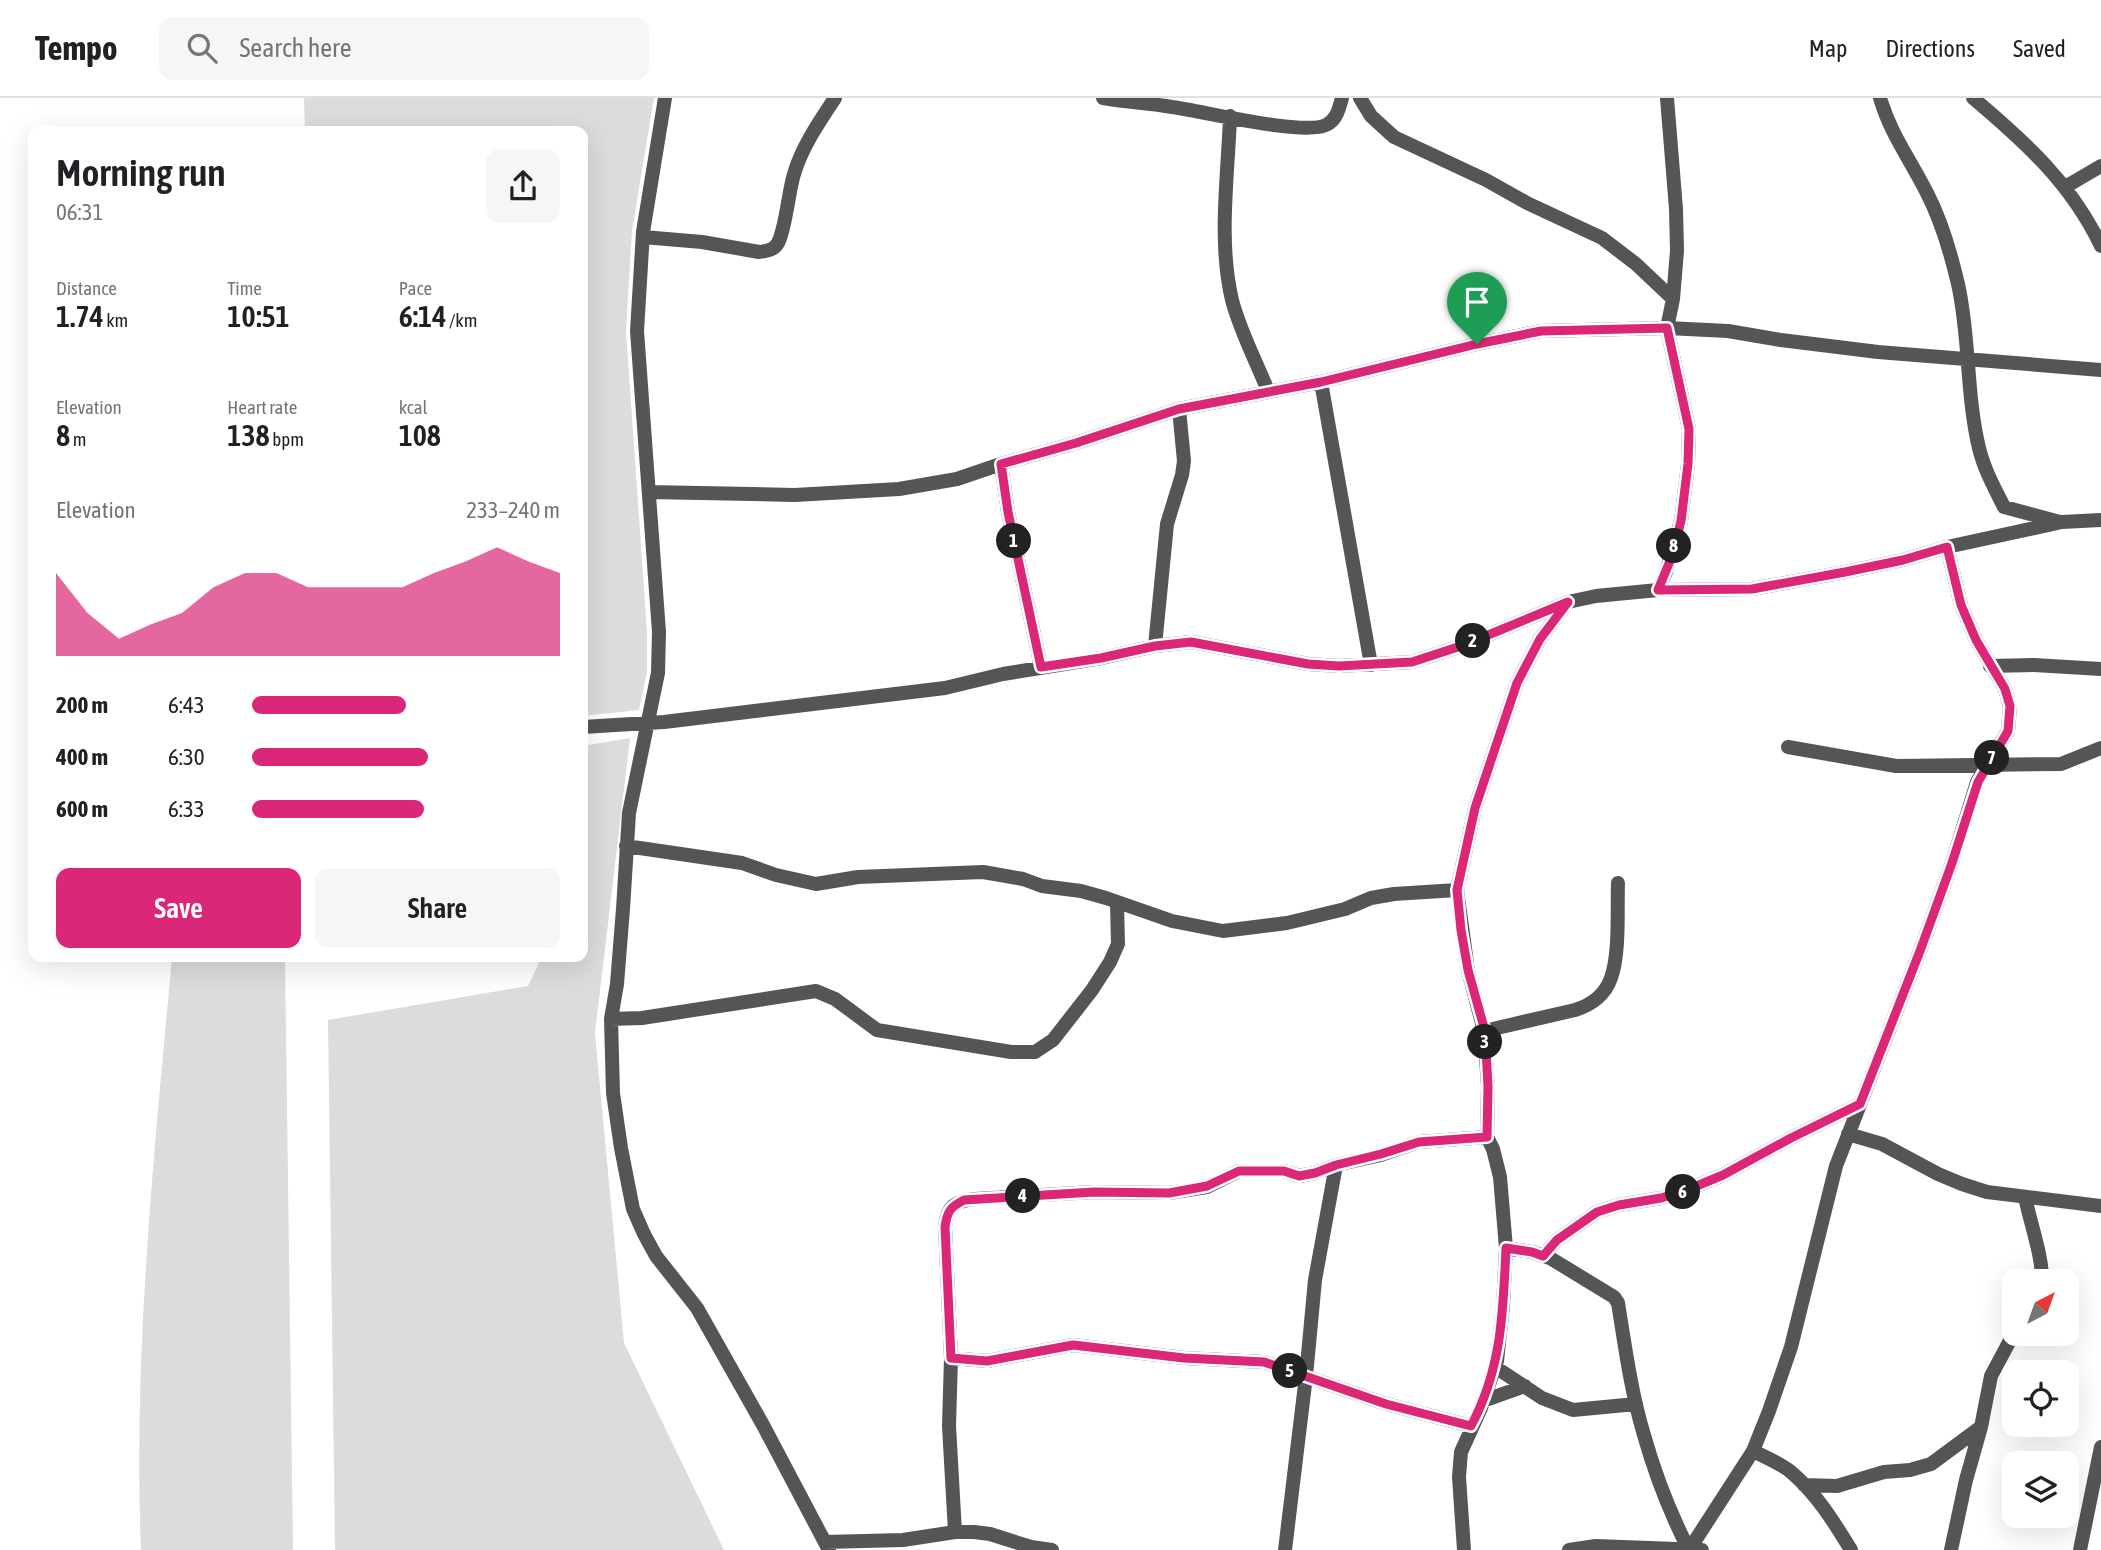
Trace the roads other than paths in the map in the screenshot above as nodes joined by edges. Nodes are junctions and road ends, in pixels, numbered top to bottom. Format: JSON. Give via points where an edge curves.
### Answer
{"nodes":[{"id":1,"x":665,"y":98,"type":"edge"},
{"id":2,"x":835,"y":98,"type":"edge"},
{"id":3,"x":1342,"y":98,"type":"edge"},
{"id":4,"x":1360,"y":98,"type":"edge"},
{"id":5,"x":1667,"y":98,"type":"edge"},
{"id":6,"x":1880,"y":98,"type":"edge"},
{"id":7,"x":1973,"y":98,"type":"edge"},
{"id":8,"x":1111,"y":99,"type":"edge"},
{"id":9,"x":1230,"y":116,"type":"junction"},
{"id":10,"x":2101,"y":166,"type":"edge"},
{"id":11,"x":2065,"y":187,"type":"junction"},
{"id":12,"x":643,"y":237,"type":"junction"},
{"id":13,"x":2101,"y":246,"type":"edge"},
{"id":14,"x":1673,"y":299,"type":"junction"},
{"id":15,"x":1667,"y":328,"type":"junction"},
{"id":16,"x":1969,"y":359,"type":"junction"},
{"id":17,"x":2101,"y":370,"type":"edge"},
{"id":18,"x":1321,"y":382,"type":"junction"},
{"id":19,"x":1268,"y":391,"type":"junction"},
{"id":20,"x":1179,"y":409,"type":"junction"},
{"id":21,"x":1001,"y":464,"type":"junction"},
{"id":22,"x":649,"y":492,"type":"junction"},
{"id":23,"x":2101,"y":520,"type":"edge"},
{"id":24,"x":2062,"y":522,"type":"junction"},
{"id":25,"x":1947,"y":547,"type":"junction"},
{"id":26,"x":1658,"y":590,"type":"junction"},
{"id":27,"x":1568,"y":602,"type":"junction"},
{"id":28,"x":1155,"y":646,"type":"junction"},
{"id":29,"x":1371,"y":665,"type":"junction"},
{"id":30,"x":1990,"y":666,"type":"junction"},
{"id":31,"x":1041,"y":667,"type":"junction"},
{"id":32,"x":2101,"y":669,"type":"edge"},
{"id":33,"x":649,"y":721,"type":"junction"},
{"id":34,"x":588,"y":726,"type":"edge"},
{"id":35,"x":1788,"y":747,"type":"dead end"},
{"id":36,"x":2101,"y":748,"type":"edge"},
{"id":37,"x":1988,"y":764,"type":"junction"},
{"id":38,"x":626,"y":846,"type":"junction"},
{"id":39,"x":1618,"y":883,"type":"dead end"},
{"id":40,"x":1457,"y":890,"type":"junction"},
{"id":41,"x":1117,"y":903,"type":"junction"},
{"id":42,"x":611,"y":1019,"type":"junction"},
{"id":43,"x":1485,"y":1031,"type":"junction"},
{"id":44,"x":1860,"y":1104,"type":"junction"},
{"id":45,"x":1849,"y":1134,"type":"junction"},
{"id":46,"x":1487,"y":1137,"type":"junction"},
{"id":47,"x":1336,"y":1165,"type":"junction"},
{"id":48,"x":2025,"y":1197,"type":"junction"},
{"id":49,"x":2101,"y":1206,"type":"edge"},
{"id":50,"x":1506,"y":1248,"type":"junction"},
{"id":51,"x":1543,"y":1256,"type":"junction"},
{"id":52,"x":2040,"y":1269,"type":"edge"},
{"id":53,"x":2007,"y":1346,"type":"edge"},
{"id":54,"x":951,"y":1358,"type":"junction"},
{"id":55,"x":1494,"y":1367,"type":"junction"},
{"id":56,"x":1306,"y":1376,"type":"junction"},
{"id":57,"x":1525,"y":1386,"type":"junction"},
{"id":58,"x":1483,"y":1401,"type":"junction"},
{"id":59,"x":1636,"y":1404,"type":"junction"},
{"id":60,"x":1471,"y":1426,"type":"junction"},
{"id":61,"x":1982,"y":1427,"type":"junction"},
{"id":62,"x":2101,"y":1447,"type":"edge"},
{"id":63,"x":1753,"y":1451,"type":"junction"},
{"id":64,"x":2099,"y":1473,"type":"edge"},
{"id":65,"x":1804,"y":1485,"type":"junction"},
{"id":66,"x":955,"y":1532,"type":"junction"},
{"id":67,"x":827,"y":1546,"type":"edge"},
{"id":68,"x":1622,"y":1548,"type":"edge"},
{"id":69,"x":1052,"y":1550,"type":"edge"},
{"id":70,"x":1285,"y":1550,"type":"edge"},
{"id":71,"x":1464,"y":1550,"type":"edge"},
{"id":72,"x":1569,"y":1550,"type":"edge"},
{"id":73,"x":1689,"y":1550,"type":"edge"},
{"id":74,"x":1702,"y":1550,"type":"edge"},
{"id":75,"x":1851,"y":1550,"type":"edge"},
{"id":76,"x":1951,"y":1550,"type":"edge"},
{"id":77,"x":2080,"y":1550,"type":"edge"}],
"edges":[{"from":1,"to":12,"type":"street"},
{"from":2,"to":12,"type":"street","via":[[795,171],[782,233],[774,248],[760,252]]},
{"from":3,"to":9,"type":"street","via":[[1334,118],[1314,127]]},
{"from":4,"to":14,"type":"street","via":[[1371,116],[1394,137],[1602,238]]},
{"from":5,"to":14,"type":"street","via":[[1676,209]]},
{"from":6,"to":16,"type":"street","via":[[1886,119],[1942,229],[1958,284]]},
{"from":7,"to":11,"type":"street","via":[[2035,152]]},
{"from":8,"to":9,"type":"street"},
{"from":9,"to":19,"type":"street","via":[[1226,251],[1231,296]]},
{"from":10,"to":11,"type":"street"},
{"from":11,"to":13,"type":"street"},
{"from":12,"to":22,"type":"street","via":[[637,331]]},
{"from":14,"to":15,"type":"street"},
{"from":15,"to":16,"type":"street"},
{"from":15,"to":18,"type":"street","via":[[1541,331]]},
{"from":15,"to":26,"type":"street","via":[[1689,429],[1688,464],[1681,521]]},
{"from":16,"to":17,"type":"street"},
{"from":16,"to":24,"type":"street","via":[[1979,446],[2004,507]]},
{"from":18,"to":19,"type":"street"},
{"from":18,"to":29,"type":"street"},
{"from":19,"to":20,"type":"street"},
{"from":20,"to":21,"type":"street"},
{"from":20,"to":28,"type":"street","via":[[1183,468],[1167,524]]},
{"from":21,"to":22,"type":"street","via":[[957,479],[899,489],[795,495]]},
{"from":21,"to":31,"type":"street"},
{"from":22,"to":33,"type":"street","via":[[659,646],[659,673]]},
{"from":23,"to":24,"type":"street"},
{"from":24,"to":25,"type":"street"},
{"from":25,"to":26,"type":"street","via":[[1752,589]]},
{"from":25,"to":30,"type":"street","via":[[1961,605]]},
{"from":26,"to":27,"type":"street"},
{"from":27,"to":29,"type":"street","via":[[1412,662]]},
{"from":27,"to":40,"type":"street","via":[[1540,639],[1517,683],[1475,808]]},
{"from":28,"to":29,"type":"street","via":[[1191,642],[1308,664]]},
{"from":28,"to":31,"type":"street"},
{"from":30,"to":32,"type":"street"},
{"from":30,"to":37,"type":"street","via":[[2010,706],[2008,731]]},
{"from":31,"to":33,"type":"street","via":[[945,688]]},
{"from":33,"to":34,"type":"street"},
{"from":33,"to":38,"type":"street"},
{"from":35,"to":37,"type":"street","via":[[1896,766]]},
{"from":36,"to":37,"type":"street","via":[[2062,764]]},
{"from":37,"to":44,"type":"street","via":[[1974,790],[1952,863]]},
{"from":38,"to":41,"type":"street","via":[[742,863],[816,884],[858,877],[983,872],[1081,891]]},
{"from":38,"to":42,"type":"street"},
{"from":39,"to":43,"type":"street","via":[[1611,978],[1596,999],[1575,1010]]},
{"from":40,"to":41,"type":"street","via":[[1371,898],[1287,923],[1223,931]]},
{"from":40,"to":43,"type":"street","via":[[1468,970]]},
{"from":41,"to":42,"type":"street","via":[[1118,944],[1110,962],[1053,1040],[1035,1052],[877,1030],[816,990]]},
{"from":42,"to":67,"type":"street","via":[[613,1093],[633,1209],[656,1256],[698,1308]]},
{"from":43,"to":46,"type":"street"},
{"from":44,"to":45,"type":"street"},
{"from":44,"to":51,"type":"street","via":[[1687,1190],[1597,1212],[1557,1240]]},
{"from":45,"to":48,"type":"street","via":[[1882,1144],[1962,1184]]},
{"from":45,"to":63,"type":"street","via":[[1836,1166],[1791,1348]]},
{"from":46,"to":47,"type":"street","via":[[1419,1142]]},
{"from":46,"to":50,"type":"street","via":[[1500,1177]]},
{"from":47,"to":54,"type":"street","via":[[1299,1176],[1284,1171],[1239,1171],[1207,1186],[1169,1193],[1094,1192],[964,1200],[946,1214]]},
{"from":47,"to":56,"type":"street","via":[[1315,1280]]},
{"from":48,"to":49,"type":"street"},
{"from":48,"to":52,"type":"street"},
{"from":50,"to":51,"type":"street"},
{"from":50,"to":55,"type":"street"},
{"from":51,"to":59,"type":"street","via":[[1618,1303]]},
{"from":53,"to":61,"type":"street","via":[[1991,1376]]},
{"from":54,"to":56,"type":"street","via":[[987,1361],[1073,1345],[1264,1362]]},
{"from":54,"to":66,"type":"street"},
{"from":55,"to":57,"type":"street"},
{"from":55,"to":58,"type":"street"},
{"from":56,"to":60,"type":"street","via":[[1386,1404]]},
{"from":56,"to":70,"type":"street"},
{"from":57,"to":58,"type":"street"},
{"from":57,"to":59,"type":"street","via":[[1573,1410]]},
{"from":58,"to":60,"type":"street"},
{"from":59,"to":73,"type":"street","via":[[1656,1470]]},
{"from":60,"to":71,"type":"street","via":[[1461,1452],[1459,1477]]},
{"from":61,"to":65,"type":"street","via":[[1931,1464],[1837,1486]]},
{"from":61,"to":76,"type":"street"},
{"from":62,"to":64,"type":"street"},
{"from":63,"to":65,"type":"street","via":[[1789,1470]]},
{"from":63,"to":73,"type":"street"},
{"from":64,"to":77,"type":"street"},
{"from":65,"to":75,"type":"street"},
{"from":66,"to":67,"type":"street"},
{"from":66,"to":69,"type":"street","via":[[990,1534]]},
{"from":68,"to":72,"type":"street"},
{"from":68,"to":73,"type":"street"},
{"from":73,"to":74,"type":"street"}]}
